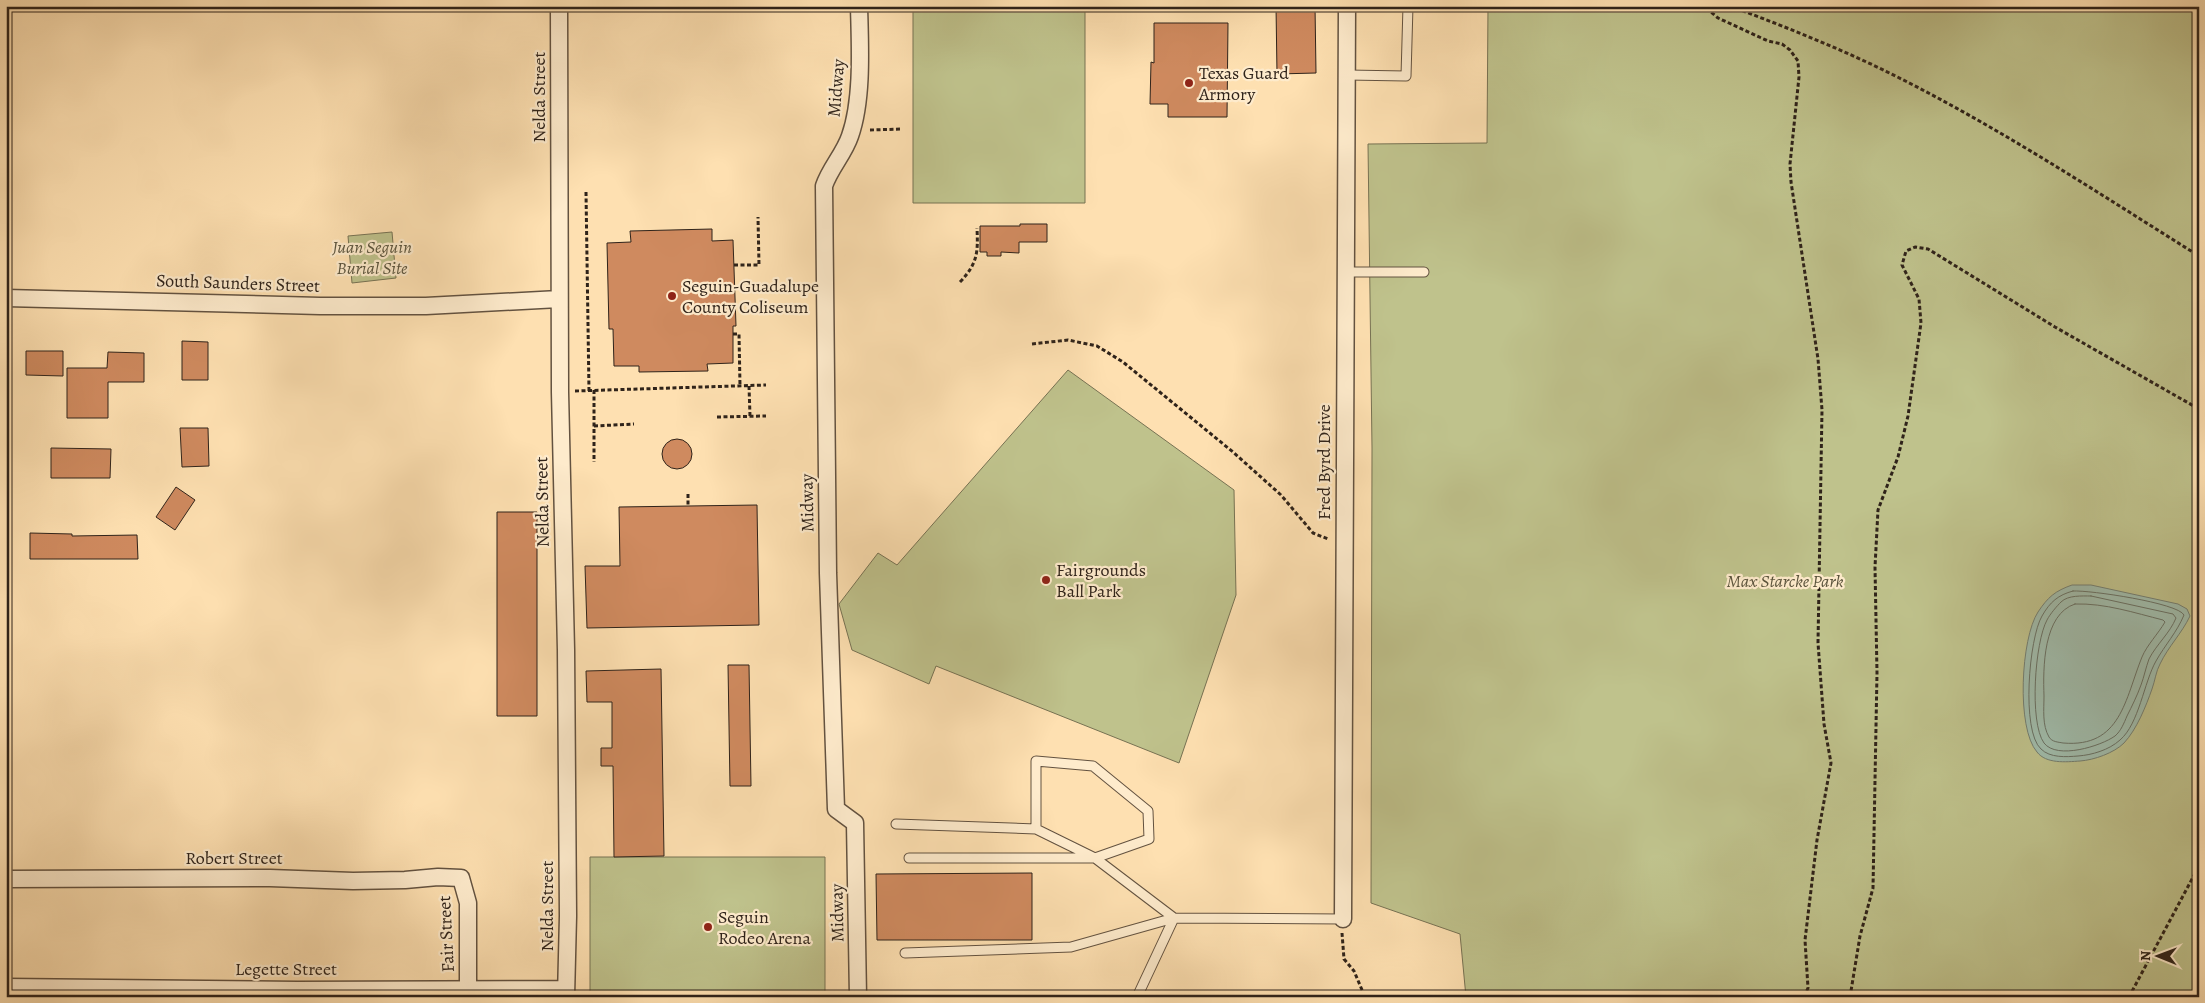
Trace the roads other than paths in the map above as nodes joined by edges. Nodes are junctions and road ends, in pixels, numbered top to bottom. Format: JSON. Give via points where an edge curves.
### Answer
{"nodes":[{"id":1,"x":859,"y":6,"type":"edge"},
{"id":2,"x":1347,"y":6,"type":"edge"},
{"id":3,"x":1408,"y":6,"type":"edge"},
{"id":4,"x":562,"y":10,"type":"edge"},
{"id":5,"x":1347,"y":74,"type":"junction"},
{"id":6,"x":1345,"y":272,"type":"junction"},
{"id":7,"x":1424,"y":272,"type":"dead end"},
{"id":8,"x":6,"y":298,"type":"edge"},
{"id":9,"x":559,"y":300,"type":"junction"},
{"id":10,"x":896,"y":824,"type":"dead end"},
{"id":11,"x":1036,"y":829,"type":"junction"},
{"id":12,"x":909,"y":858,"type":"dead end"},
{"id":13,"x":1095,"y":858,"type":"junction"},
{"id":14,"x":461,"y":878,"type":"joint"},
{"id":15,"x":6,"y":879,"type":"edge"},
{"id":16,"x":1174,"y":918,"type":"junction"},
{"id":17,"x":1342,"y":918,"type":"joint"},
{"id":18,"x":905,"y":953,"type":"dead end"},
{"id":19,"x":6,"y":987,"type":"edge"},
{"id":20,"x":468,"y":989,"type":"junction"},
{"id":21,"x":184,"y":993,"type":"edge"},
{"id":22,"x":228,"y":993,"type":"edge"},
{"id":23,"x":566,"y":993,"type":"edge"},
{"id":24,"x":858,"y":997,"type":"edge"},
{"id":25,"x":1137,"y":997,"type":"edge"}],
"edges":[{"from":1,"to":24,"type":"street","name":"Midway","via":[[855,120],[844,150],[824,186],[828,573],[836,810],[855,823]]},
{"from":2,"to":5,"type":"street","name":"Fred Byrd Drive"},
{"from":3,"to":5,"type":"lane","via":[[1406,76]]},
{"from":4,"to":9,"type":"street","name":"Nelda Street"},
{"from":5,"to":6,"type":"street","name":"Fred Byrd Drive"},
{"from":6,"to":7,"type":"lane"},
{"from":6,"to":17,"type":"street","name":"Fred Byrd Drive"},
{"from":8,"to":9,"type":"street","name":"South Saunders Street","via":[[320,306],[426,306]]},
{"from":9,"to":23,"type":"street","name":"Nelda Street","via":[[566,660]]},
{"from":10,"to":11,"type":"lane"},
{"from":11,"to":13,"type":"lane"},
{"from":11,"to":13,"type":"lane","via":[[1036,761],[1093,766],[1148,811],[1149,839]]},
{"from":12,"to":13,"type":"lane"},
{"from":13,"to":16,"type":"lane"},
{"from":14,"to":15,"type":"street","name":"Robert Street","via":[[353,881],[270,878]]},
{"from":14,"to":20,"type":"street","name":"Fair Street","via":[[468,902]]},
{"from":16,"to":17,"type":"lane"},
{"from":16,"to":18,"type":"lane","via":[[1071,947]]},
{"from":16,"to":25,"type":"lane"},
{"from":19,"to":21,"type":"street","name":"Legette Street"},
{"from":20,"to":22,"type":"street","name":"Legette Street"},
{"from":20,"to":23,"type":"street","name":"Legette Street"},
{"from":21,"to":22,"type":"street","name":"Legette Street"}]}
